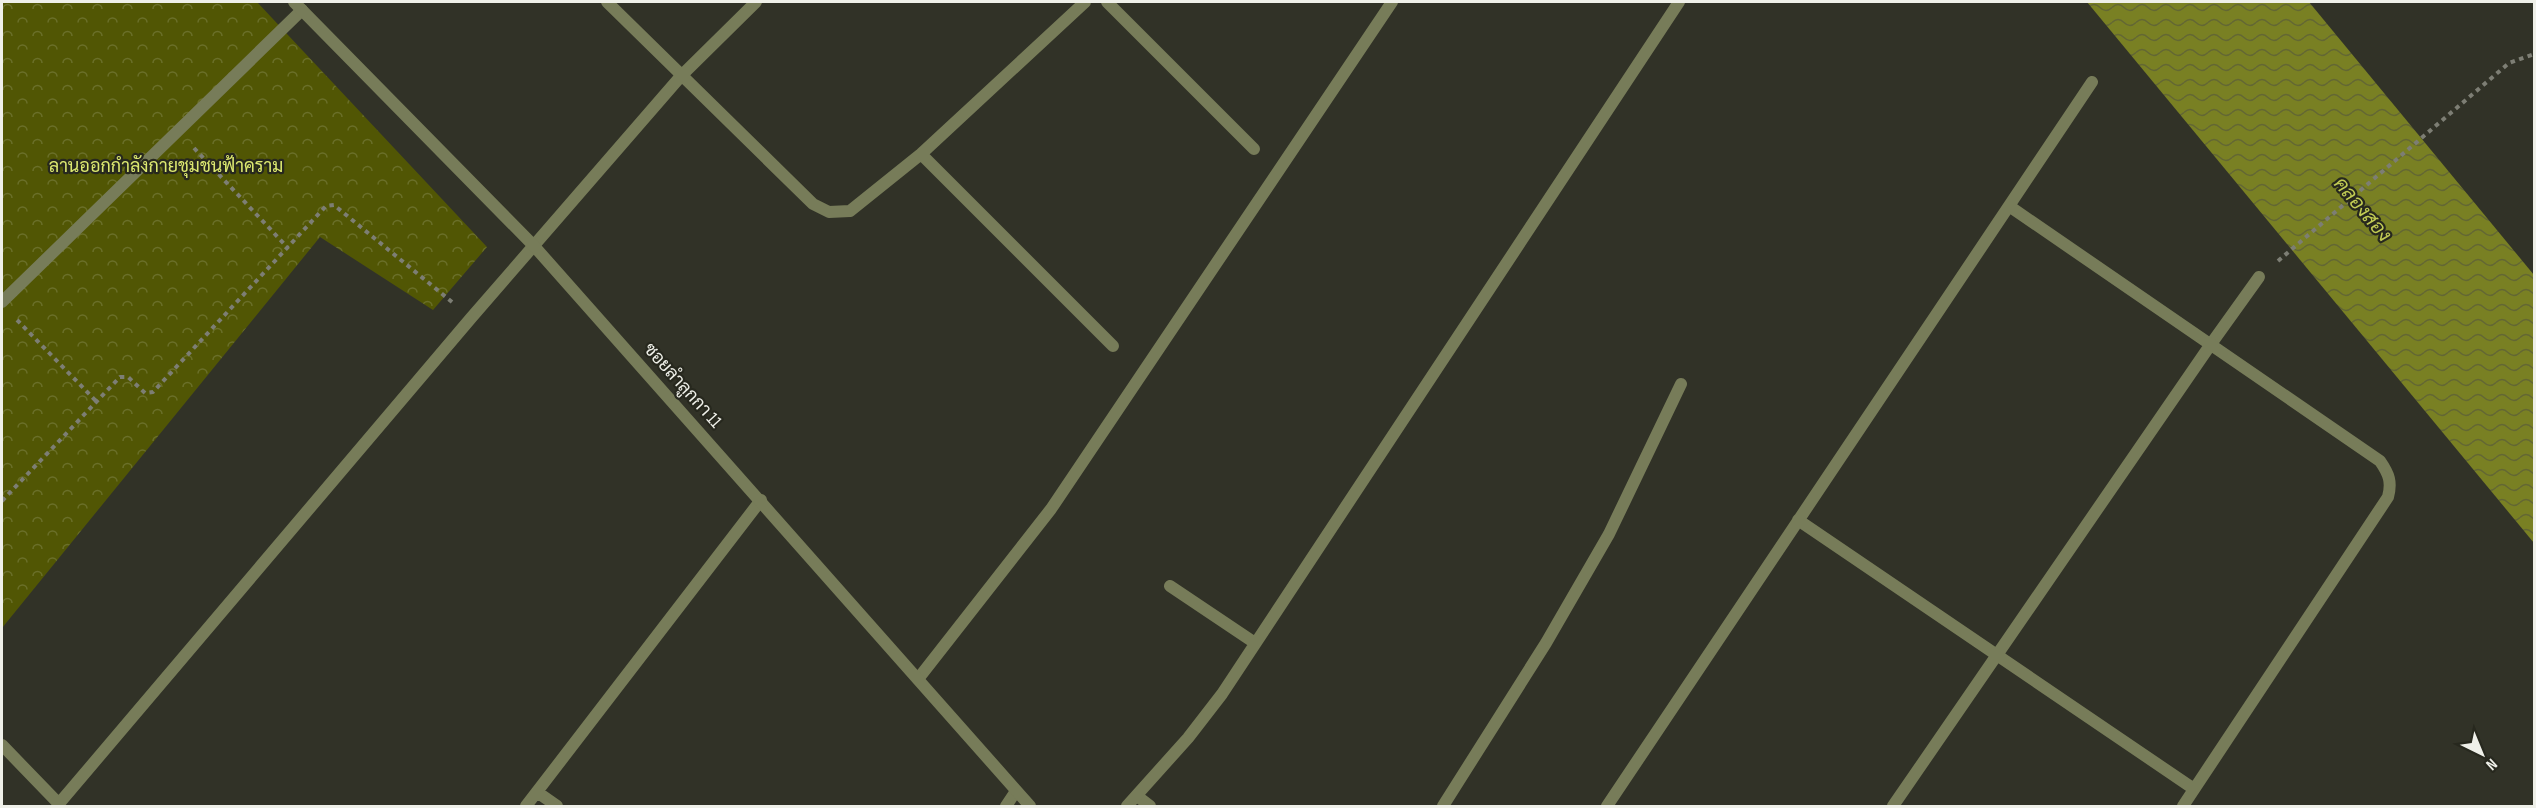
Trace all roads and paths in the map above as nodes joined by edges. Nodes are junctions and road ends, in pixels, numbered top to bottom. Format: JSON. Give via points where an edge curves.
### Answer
{"nodes":[{"id":1,"x":608,"y":2,"type":"edge"},
{"id":2,"x":756,"y":2,"type":"edge"},
{"id":3,"x":1085,"y":2,"type":"edge"},
{"id":4,"x":1107,"y":2,"type":"edge"},
{"id":5,"x":1392,"y":2,"type":"edge"},
{"id":6,"x":1679,"y":2,"type":"edge"},
{"id":7,"x":298,"y":6,"type":"edge"},
{"id":8,"x":2535,"y":54,"type":"edge"},
{"id":9,"x":681,"y":76,"type":"junction"},
{"id":10,"x":2092,"y":82,"type":"dead end"},
{"id":11,"x":178,"y":131,"type":"junction"},
{"id":12,"x":1254,"y":149,"type":"dead end"},
{"id":13,"x":921,"y":154,"type":"junction"},
{"id":14,"x":2009,"y":206,"type":"junction"},
{"id":15,"x":534,"y":246,"type":"junction"},
{"id":16,"x":288,"y":248,"type":"junction"},
{"id":17,"x":2259,"y":277,"type":"joint"},
{"id":18,"x":5,"y":307,"type":"edge"},
{"id":19,"x":471,"y":318,"type":"junction"},
{"id":20,"x":2211,"y":344,"type":"junction"},
{"id":21,"x":1113,"y":346,"type":"dead end"},
{"id":22,"x":1681,"y":384,"type":"dead end"},
{"id":23,"x":96,"y":401,"type":"junction"},
{"id":24,"x":761,"y":500,"type":"junction"},
{"id":25,"x":2,"y":501,"type":"edge"},
{"id":26,"x":1798,"y":520,"type":"junction"},
{"id":27,"x":1170,"y":586,"type":"dead end"},
{"id":28,"x":1255,"y":643,"type":"junction"},
{"id":29,"x":1998,"y":655,"type":"junction"},
{"id":30,"x":918,"y":679,"type":"junction"},
{"id":31,"x":2,"y":746,"type":"edge"},
{"id":32,"x":2194,"y":789,"type":"junction"},
{"id":33,"x":1016,"y":791,"type":"junction"},
{"id":34,"x":537,"y":792,"type":"junction"},
{"id":35,"x":1137,"y":796,"type":"junction"},
{"id":36,"x":58,"y":805,"type":"edge"},
{"id":37,"x":526,"y":807,"type":"edge"},
{"id":38,"x":556,"y":807,"type":"edge"},
{"id":39,"x":1006,"y":807,"type":"edge"},
{"id":40,"x":1030,"y":807,"type":"edge"},
{"id":41,"x":1127,"y":807,"type":"edge"},
{"id":42,"x":1150,"y":807,"type":"edge"},
{"id":43,"x":1443,"y":807,"type":"edge"},
{"id":44,"x":1607,"y":807,"type":"edge"},
{"id":45,"x":1893,"y":807,"type":"edge"},
{"id":46,"x":2183,"y":807,"type":"edge"}],
"edges":[{"from":1,"to":9,"type":"street"},
{"from":2,"to":9,"type":"street"},
{"from":3,"to":13,"type":"street"},
{"from":4,"to":12,"type":"street"},
{"from":5,"to":30,"type":"street","via":[[1051,509]]},
{"from":6,"to":28,"type":"street"},
{"from":7,"to":11,"type":"street"},
{"from":7,"to":15,"type":"street","name":"ซอยลำลูกกา 11"},
{"from":8,"to":17,"type":"path","via":[[2509,63]]},
{"from":9,"to":13,"type":"street","via":[[813,204],[829,212],[850,212]]},
{"from":9,"to":15,"type":"street"},
{"from":10,"to":14,"type":"street"},
{"from":11,"to":16,"type":"path"},
{"from":11,"to":18,"type":"street"},
{"from":13,"to":21,"type":"street"},
{"from":14,"to":20,"type":"street"},
{"from":14,"to":26,"type":"street"},
{"from":15,"to":19,"type":"street"},
{"from":15,"to":24,"type":"street","name":"ซอยลำลูกกา 11"},
{"from":16,"to":19,"type":"path","via":[[326,206],[334,205]]},
{"from":16,"to":23,"type":"path","via":[[153,392],[145,393],[128,377],[120,377]]},
{"from":17,"to":20,"type":"street"},
{"from":18,"to":23,"type":"path"},
{"from":19,"to":36,"type":"street"},
{"from":20,"to":29,"type":"street"},
{"from":20,"to":32,"type":"street","via":[[2380,461],[2389,472],[2391,486],[2388,497]]},
{"from":22,"to":43,"type":"street","via":[[1609,534]]},
{"from":23,"to":25,"type":"path"},
{"from":24,"to":30,"type":"street","name":"ซอยลำลูกกา 11"},
{"from":24,"to":34,"type":"street"},
{"from":26,"to":29,"type":"street"},
{"from":26,"to":44,"type":"street"},
{"from":27,"to":28,"type":"street"},
{"from":28,"to":35,"type":"street","via":[[1188,738]]},
{"from":29,"to":32,"type":"street"},
{"from":29,"to":45,"type":"street"},
{"from":30,"to":33,"type":"street","name":"ซอยลำลูกกา 11"},
{"from":31,"to":36,"type":"street"},
{"from":32,"to":46,"type":"street"},
{"from":33,"to":39,"type":"street"},
{"from":33,"to":40,"type":"street","name":"ซอยลำลูกกา 11"},
{"from":34,"to":37,"type":"street"},
{"from":34,"to":38,"type":"street"},
{"from":35,"to":41,"type":"street"},
{"from":35,"to":42,"type":"street"}]}
